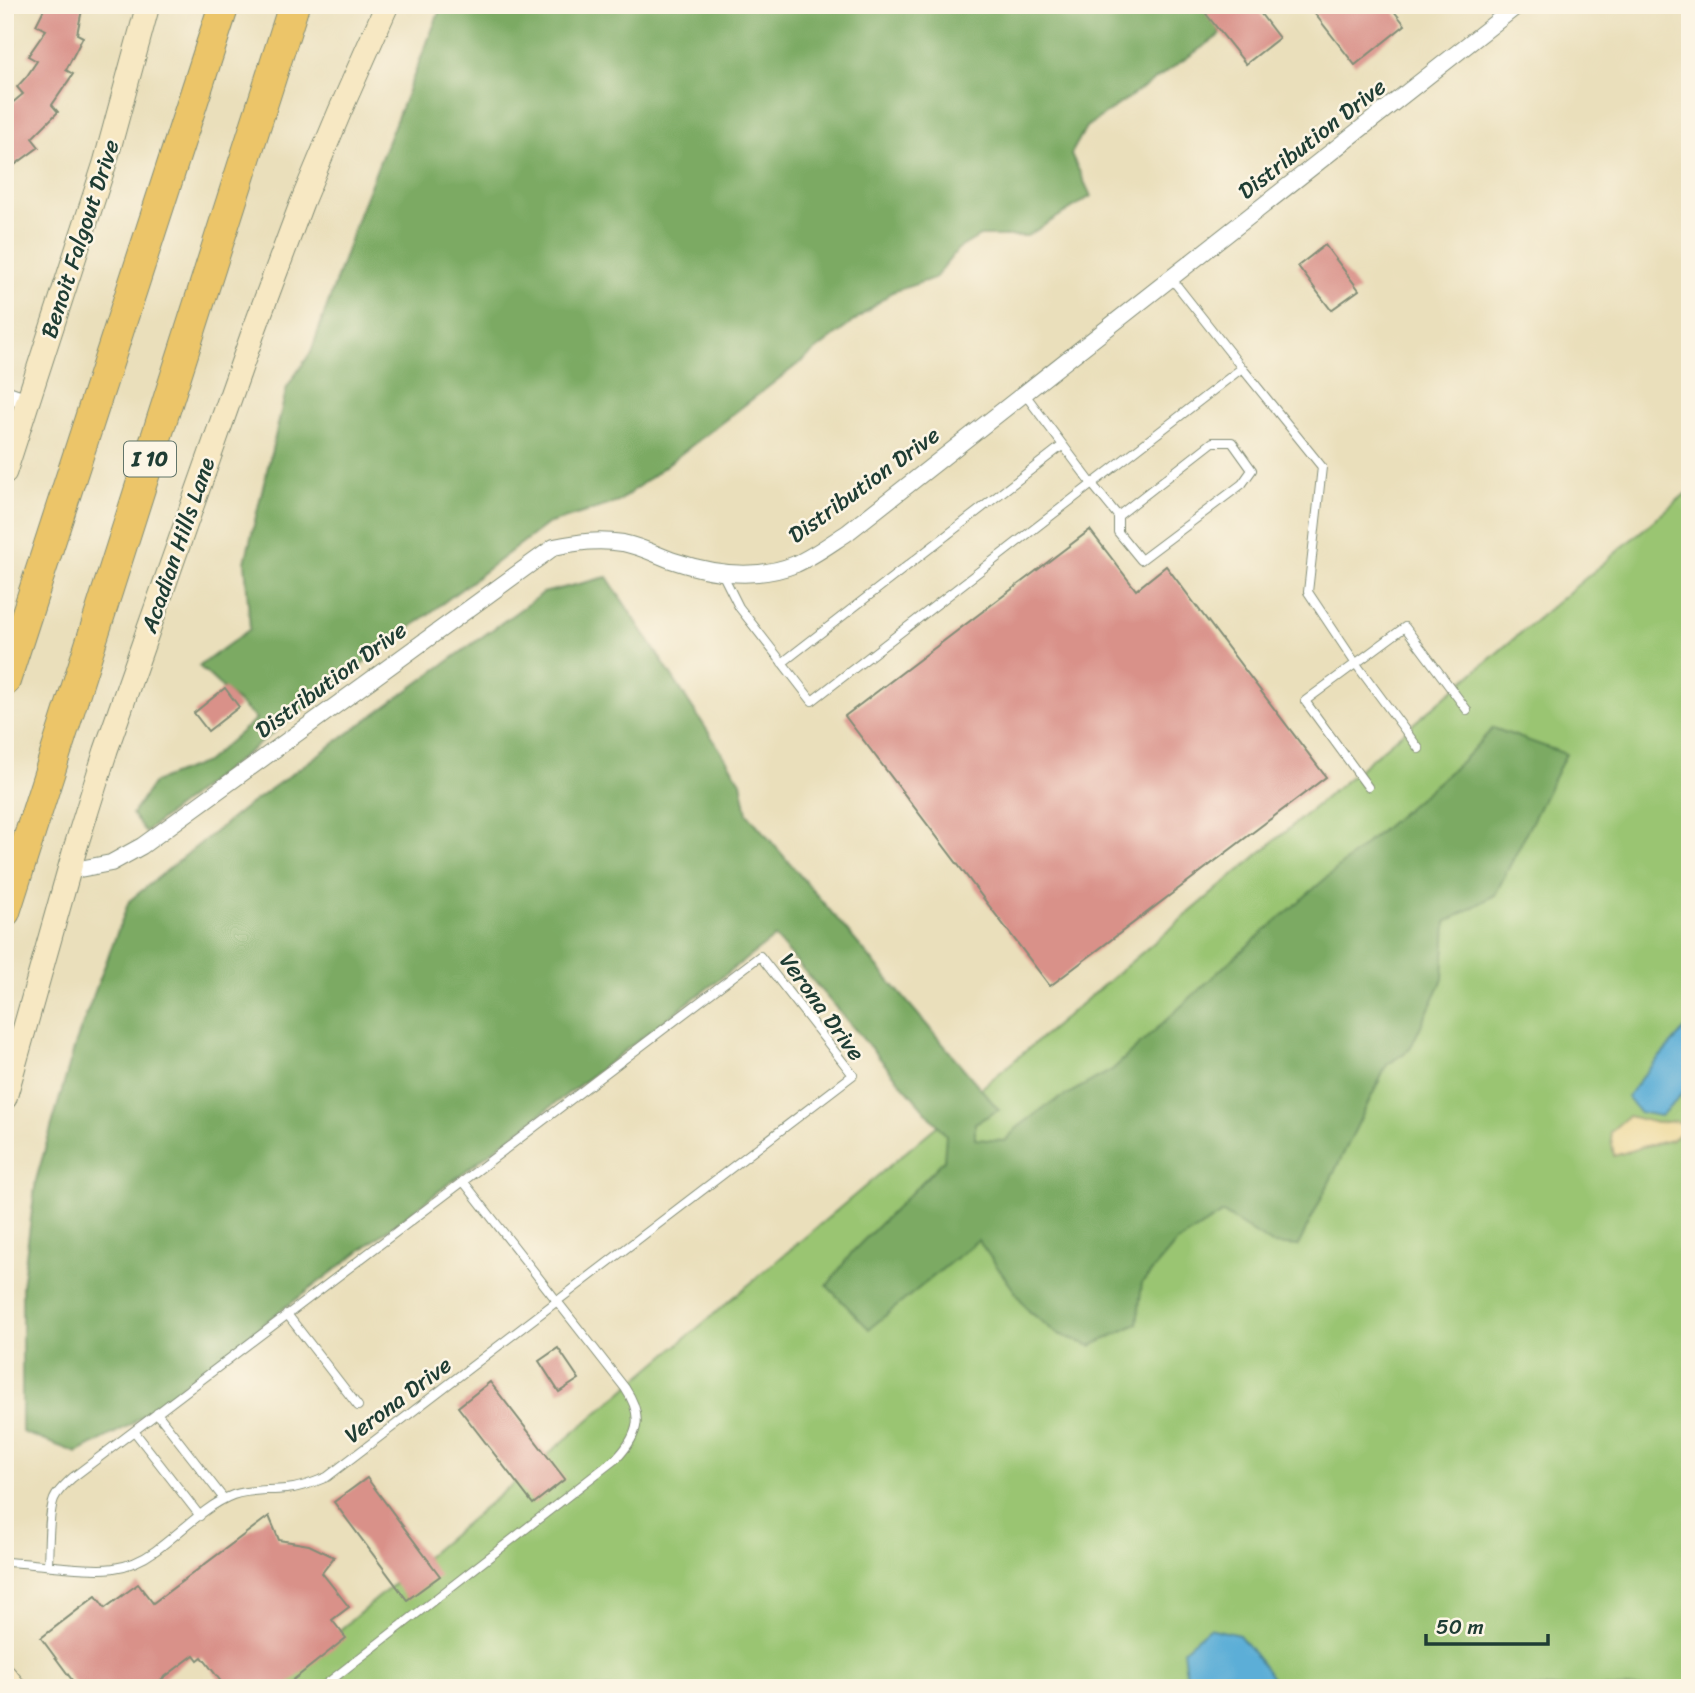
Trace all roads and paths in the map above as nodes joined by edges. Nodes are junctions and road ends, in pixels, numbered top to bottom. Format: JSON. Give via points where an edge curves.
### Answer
{"nodes":[{"id":1,"x":148,"y":5,"type":"edge"},
{"id":2,"x":224,"y":5,"type":"edge"},
{"id":3,"x":294,"y":5,"type":"edge"},
{"id":4,"x":387,"y":5,"type":"edge"},
{"id":5,"x":1518,"y":5,"type":"edge"},
{"id":6,"x":1171,"y":278,"type":"junction"},
{"id":7,"x":1242,"y":368,"type":"junction"},
{"id":8,"x":5,"y":393,"type":"edge"},
{"id":9,"x":1024,"y":393,"type":"junction"},
{"id":10,"x":28,"y":401,"type":"junction"},
{"id":11,"x":1063,"y":445,"type":"junction"},
{"id":12,"x":5,"y":472,"type":"edge"},
{"id":13,"x":1092,"y":484,"type":"junction"},
{"id":14,"x":1118,"y":516,"type":"junction"},
{"id":15,"x":722,"y":573,"type":"junction"},
{"id":16,"x":782,"y":663,"type":"junction"},
{"id":17,"x":1356,"y":663,"type":"junction"},
{"id":18,"x":5,"y":681,"type":"edge"},
{"id":19,"x":1467,"y":710,"type":"dead end"},
{"id":20,"x":1419,"y":750,"type":"dead end"},
{"id":21,"x":1368,"y":787,"type":"dead end"},
{"id":22,"x":69,"y":871,"type":"junction"},
{"id":23,"x":5,"y":912,"type":"edge"},
{"id":24,"x":5,"y":1098,"type":"edge"},
{"id":25,"x":463,"y":1181,"type":"junction"},
{"id":26,"x":558,"y":1301,"type":"junction"},
{"id":27,"x":287,"y":1314,"type":"junction"},
{"id":28,"x":358,"y":1406,"type":"dead end"},
{"id":29,"x":157,"y":1413,"type":"junction"},
{"id":30,"x":134,"y":1431,"type":"junction"},
{"id":31,"x":224,"y":1499,"type":"junction"},
{"id":32,"x":200,"y":1516,"type":"junction"},
{"id":33,"x":5,"y":1562,"type":"edge"},
{"id":34,"x":48,"y":1565,"type":"junction"},
{"id":35,"x":5,"y":1676,"type":"edge"},
{"id":36,"x":321,"y":1687,"type":"edge"},
{"id":37,"x":15,"y":1688,"type":"edge"}],
"edges":[{"from":1,"to":10,"type":"street","name":"Benoit Falgout Drive","via":[[105,163]]},
{"from":2,"to":18,"type":"highway"},
{"from":3,"to":23,"type":"highway","number":"I 10"},
{"from":4,"to":22,"type":"street","name":"Acadian Hills Lane","via":[[302,202],[253,333],[106,750]]},
{"from":5,"to":6,"type":"street","name":"Distribution Drive"},
{"from":6,"to":7,"type":"lane"},
{"from":6,"to":9,"type":"street","name":"Distribution Drive"},
{"from":7,"to":13,"type":"lane"},
{"from":7,"to":17,"type":"lane","via":[[1322,467],[1308,593]]},
{"from":8,"to":10,"type":"street"},
{"from":9,"to":11,"type":"lane"},
{"from":9,"to":15,"type":"street","name":"Distribution Drive","via":[[820,551],[796,564],[760,573]]},
{"from":10,"to":12,"type":"street","name":"Benoit Falgout Drive"},
{"from":11,"to":13,"type":"lane"},
{"from":11,"to":16,"type":"lane"},
{"from":13,"to":14,"type":"lane"},
{"from":13,"to":16,"type":"lane","via":[[812,701]]},
{"from":14,"to":14,"type":"lane","via":[[1213,442],[1232,442],[1252,470],[1242,484],[1142,559],[1118,532]]},
{"from":15,"to":16,"type":"lane","via":[[739,607]]},
{"from":15,"to":22,"type":"street","name":"Distribution Drive","via":[[624,543],[596,540],[554,547],[142,846],[111,863]]},
{"from":17,"to":19,"type":"lane","via":[[1405,627]]},
{"from":17,"to":20,"type":"lane"},
{"from":17,"to":21,"type":"lane","via":[[1305,701]]},
{"from":22,"to":24,"type":"street","name":"Acadian Hills Lane"},
{"from":25,"to":26,"type":"lane"},
{"from":25,"to":26,"type":"lane","name":"Verona Drive","via":[[760,956],[853,1075]]},
{"from":25,"to":27,"type":"lane","name":"Verona Drive"},
{"from":26,"to":31,"type":"lane","name":"Verona Drive","via":[[327,1477],[308,1485]]},
{"from":26,"to":36,"type":"lane","via":[[631,1397],[637,1423],[631,1441],[608,1465]]},
{"from":27,"to":28,"type":"lane"},
{"from":27,"to":29,"type":"lane","name":"Verona Drive"},
{"from":29,"to":30,"type":"lane","name":"Verona Drive"},
{"from":29,"to":31,"type":"lane"},
{"from":30,"to":32,"type":"lane"},
{"from":30,"to":34,"type":"lane","name":"Verona Drive","via":[[72,1478],[55,1498]]},
{"from":31,"to":32,"type":"lane","name":"Verona Drive"},
{"from":32,"to":34,"type":"lane","name":"Verona Drive","via":[[153,1552],[119,1568]]},
{"from":33,"to":34,"type":"lane","name":"Verona Drive"},
{"from":35,"to":37,"type":"street"}]}
